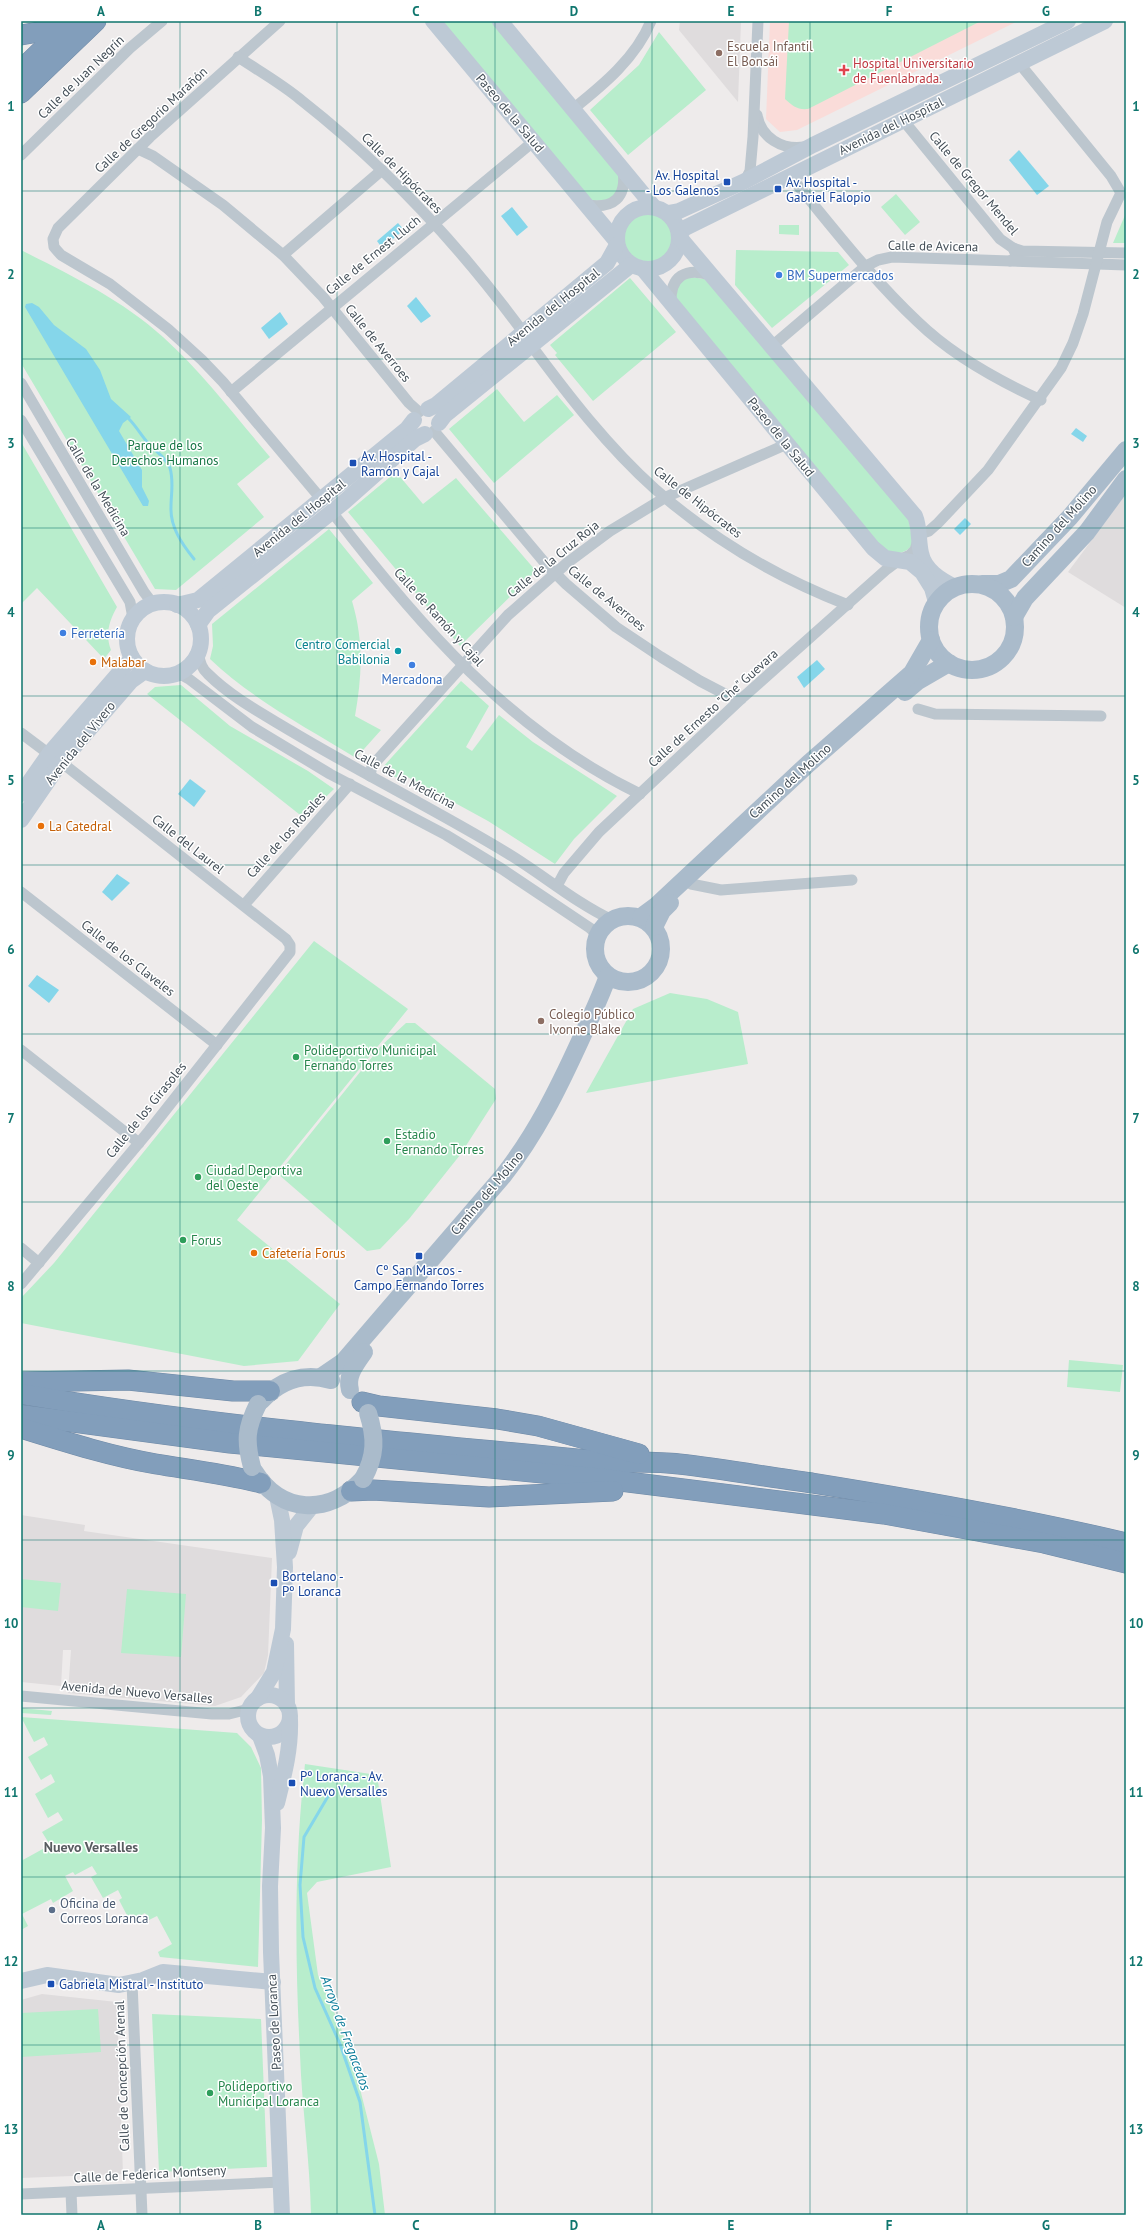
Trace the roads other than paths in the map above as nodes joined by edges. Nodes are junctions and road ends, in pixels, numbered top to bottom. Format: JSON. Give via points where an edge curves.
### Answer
{"nodes":[{"id":1,"x":58,"y":21,"type":"edge"},
{"id":2,"x":72,"y":21,"type":"edge"},
{"id":3,"x":96,"y":21,"type":"edge"},
{"id":4,"x":162,"y":21,"type":"edge"},
{"id":5,"x":280,"y":21,"type":"edge"},
{"id":6,"x":433,"y":21,"type":"edge"},
{"id":7,"x":500,"y":21,"type":"edge"},
{"id":8,"x":651,"y":21,"type":"edge"},
{"id":9,"x":758,"y":21,"type":"edge"},
{"id":10,"x":1068,"y":21,"type":"edge"},
{"id":11,"x":1105,"y":21,"type":"edge"},
{"id":12,"x":21,"y":35,"type":"edge"},
{"id":13,"x":238,"y":57,"type":"junction"},
{"id":14,"x":1019,"y":63,"type":"junction"},
{"id":15,"x":21,"y":70,"type":"edge"},
{"id":16,"x":21,"y":93,"type":"edge"},
{"id":17,"x":755,"y":101,"type":"junction"},
{"id":18,"x":573,"y":109,"type":"junction"},
{"id":19,"x":904,"y":120,"type":"junction"},
{"id":20,"x":534,"y":142,"type":"junction"},
{"id":21,"x":813,"y":146,"type":"junction"},
{"id":22,"x":138,"y":150,"type":"junction"},
{"id":23,"x":21,"y":155,"type":"edge"},
{"id":24,"x":382,"y":170,"type":"junction"},
{"id":25,"x":624,"y":170,"type":"junction"},
{"id":26,"x":790,"y":176,"type":"junction"},
{"id":27,"x":745,"y":181,"type":"junction"},
{"id":28,"x":587,"y":205,"type":"junction"},
{"id":29,"x":653,"y":206,"type":"junction"},
{"id":30,"x":668,"y":213,"type":"junction"},
{"id":31,"x":434,"y":224,"type":"junction"},
{"id":32,"x":680,"y":236,"type":"junction"},
{"id":33,"x":617,"y":243,"type":"junction"},
{"id":34,"x":54,"y":247,"type":"joint"},
{"id":35,"x":1013,"y":248,"type":"junction"},
{"id":36,"x":1098,"y":253,"type":"junction"},
{"id":37,"x":1126,"y":253,"type":"edge"},
{"id":38,"x":283,"y":256,"type":"junction"},
{"id":39,"x":1010,"y":261,"type":"junction"},
{"id":40,"x":1095,"y":264,"type":"junction"},
{"id":41,"x":1126,"y":264,"type":"edge"},
{"id":42,"x":866,"y":266,"type":"junction"},
{"id":43,"x":637,"y":267,"type":"junction"},
{"id":44,"x":710,"y":275,"type":"junction"},
{"id":45,"x":671,"y":303,"type":"junction"},
{"id":46,"x":331,"y":308,"type":"junction"},
{"id":47,"x":527,"y":338,"type":"junction"},
{"id":48,"x":771,"y":346,"type":"junction"},
{"id":49,"x":21,"y":383,"type":"edge"},
{"id":50,"x":231,"y":392,"type":"junction"},
{"id":51,"x":1041,"y":400,"type":"junction"},
{"id":52,"x":420,"y":414,"type":"junction"},
{"id":53,"x":21,"y":420,"type":"edge"},
{"id":54,"x":433,"y":429,"type":"junction"},
{"id":55,"x":787,"y":444,"type":"junction"},
{"id":56,"x":1126,"y":450,"type":"edge"},
{"id":57,"x":1126,"y":479,"type":"edge"},
{"id":58,"x":666,"y":498,"type":"junction"},
{"id":59,"x":327,"y":506,"type":"junction"},
{"id":60,"x":920,"y":534,"type":"junction"},
{"id":61,"x":899,"y":560,"type":"junction"},
{"id":62,"x":555,"y":573,"type":"junction"},
{"id":63,"x":982,"y":584,"type":"junction"},
{"id":64,"x":955,"y":587,"type":"junction"},
{"id":65,"x":936,"y":602,"type":"junction"},
{"id":66,"x":153,"y":604,"type":"junction"},
{"id":67,"x":178,"y":605,"type":"junction"},
{"id":68,"x":848,"y":605,"type":"junction"},
{"id":69,"x":1014,"y":617,"type":"junction"},
{"id":70,"x":134,"y":618,"type":"junction"},
{"id":71,"x":198,"y":625,"type":"junction"},
{"id":72,"x":931,"y":640,"type":"junction"},
{"id":73,"x":198,"y":653,"type":"junction"},
{"id":74,"x":132,"y":658,"type":"junction"},
{"id":75,"x":949,"y":663,"type":"junction"},
{"id":76,"x":463,"y":666,"type":"junction"},
{"id":77,"x":145,"y":671,"type":"junction"},
{"id":78,"x":178,"y":673,"type":"junction"},
{"id":79,"x":741,"y":700,"type":"junction"},
{"id":80,"x":918,"y":709,"type":"dead end"},
{"id":81,"x":1101,"y":716,"type":"dead end"},
{"id":82,"x":21,"y":733,"type":"edge"},
{"id":83,"x":55,"y":758,"type":"junction"},
{"id":84,"x":370,"y":776,"type":"junction"},
{"id":85,"x":350,"y":784,"type":"junction"},
{"id":86,"x":21,"y":794,"type":"edge"},
{"id":87,"x":640,"y":794,"type":"junction"},
{"id":88,"x":21,"y":820,"type":"edge"},
{"id":89,"x":852,"y":880,"type":"dead end"},
{"id":90,"x":691,"y":884,"type":"junction"},
{"id":91,"x":557,"y":886,"type":"junction"},
{"id":92,"x":21,"y":892,"type":"edge"},
{"id":93,"x":244,"y":905,"type":"junction"},
{"id":94,"x":612,"y":920,"type":"junction"},
{"id":95,"x":648,"y":922,"type":"junction"},
{"id":96,"x":598,"y":935,"type":"junction"},
{"id":97,"x":290,"y":952,"type":"joint"},
{"id":98,"x":614,"y":979,"type":"junction"},
{"id":99,"x":217,"y":1045,"type":"junction"},
{"id":100,"x":21,"y":1050,"type":"edge"},
{"id":101,"x":139,"y":1143,"type":"junction"},
{"id":102,"x":21,"y":1248,"type":"edge"},
{"id":103,"x":39,"y":1263,"type":"junction"},
{"id":104,"x":21,"y":1284,"type":"edge"},
{"id":105,"x":320,"y":1377,"type":"junction"},
{"id":106,"x":21,"y":1382,"type":"edge"},
{"id":107,"x":21,"y":1394,"type":"edge"},
{"id":108,"x":264,"y":1397,"type":"junction"},
{"id":109,"x":360,"y":1402,"type":"junction"},
{"id":110,"x":21,"y":1415,"type":"edge"},
{"id":111,"x":21,"y":1428,"type":"edge"},
{"id":112,"x":675,"y":1464,"type":"junction"},
{"id":113,"x":256,"y":1475,"type":"junction"},
{"id":114,"x":357,"y":1485,"type":"junction"},
{"id":115,"x":672,"y":1487,"type":"junction"},
{"id":116,"x":277,"y":1496,"type":"junction"},
{"id":117,"x":312,"y":1506,"type":"junction"},
{"id":118,"x":1126,"y":1543,"type":"edge"},
{"id":119,"x":1126,"y":1563,"type":"edge"},
{"id":120,"x":285,"y":1567,"type":"junction"},
{"id":121,"x":283,"y":1629,"type":"junction"},
{"id":122,"x":21,"y":1696,"type":"edge"},
{"id":123,"x":254,"y":1704,"type":"junction"},
{"id":124,"x":288,"y":1712,"type":"junction"},
{"id":125,"x":260,"y":1736,"type":"junction"},
{"id":126,"x":273,"y":1828,"type":"junction"},
{"id":127,"x":23,"y":1977,"type":"edge"},
{"id":128,"x":273,"y":1982,"type":"junction"},
{"id":129,"x":132,"y":1983,"type":"junction"},
{"id":130,"x":280,"y":2182,"type":"junction"},
{"id":131,"x":140,"y":2189,"type":"junction"},
{"id":132,"x":71,"y":2192,"type":"junction"},
{"id":133,"x":21,"y":2194,"type":"edge"},
{"id":134,"x":72,"y":2215,"type":"edge"},
{"id":135,"x":142,"y":2215,"type":"edge"},
{"id":136,"x":282,"y":2215,"type":"edge"}],
"edges":[{"from":1,"to":12,"type":"highway","via":[[44,31]]},
{"from":2,"to":15,"type":"highway"},
{"from":3,"to":16,"type":"highway"},
{"from":4,"to":23,"type":"street","name":"Calle de Juan Negrín","via":[[130,48]]},
{"from":5,"to":13,"type":"street","name":"Calle de Gregorio Marañón"},
{"from":6,"to":20,"type":"main road","name":"Paseo de la Salud"},
{"from":7,"to":18,"type":"main road"},
{"from":8,"to":18,"type":"street","via":[[639,43],[616,73]]},
{"from":9,"to":17,"type":"street"},
{"from":10,"to":21,"type":"main road","name":"Avenida del Hospital"},
{"from":11,"to":14,"type":"main road","name":"Avenida del Hospital"},
{"from":13,"to":22,"type":"street","name":"Calle de Gregorio Marañón"},
{"from":13,"to":24,"type":"street","name":"Calle de Hipócrates","via":[[300,98]]},
{"from":14,"to":19,"type":"main road","name":"Avenida del Hospital"},
{"from":14,"to":36,"type":"street","via":[[1121,193],[1107,222]]},
{"from":17,"to":21,"type":"street","via":[[758,124],[768,136],[780,145],[793,149]]},
{"from":17,"to":27,"type":"street","via":[[750,171]]},
{"from":18,"to":25,"type":"main road"},
{"from":19,"to":26,"type":"main road","name":"Avenida del Hospital"},
{"from":19,"to":35,"type":"street","name":"Calle de Gregor Mendel","via":[[1000,239]]},
{"from":20,"to":28,"type":"main road","name":"Paseo de la Salud"},
{"from":20,"to":31,"type":"street","name":"Calle de Ernest Lluch"},
{"from":21,"to":27,"type":"main road","name":"Avenida del Hospital"},
{"from":22,"to":34,"type":"street","name":"Calle de Gregorio Marañón","via":[[58,228],[53,239]]},
{"from":22,"to":38,"type":"street","name":"Calle de Averroes","via":[[153,156],[223,205]]},
{"from":24,"to":31,"type":"street","name":"Calle de Hipócrates"},
{"from":24,"to":38,"type":"street"},
{"from":25,"to":28,"type":"street","via":[[625,182],[619,196],[608,205]]},
{"from":25,"to":29,"type":"main road"},
{"from":26,"to":32,"type":"main road","name":"Avenida del Hospital","via":[[685,228]]},
{"from":26,"to":42,"type":"street"},
{"from":27,"to":30,"type":"main road","name":"Avenida del Hospital","via":[[679,211]]},
{"from":28,"to":33,"type":"main road","name":"Paseo de la Salud"},
{"from":29,"to":30,"type":"main road"},
{"from":29,"to":33,"type":"main road","via":[[640,207],[629,212],[621,221]]},
{"from":30,"to":32,"type":"main road","via":[[674,219]]},
{"from":31,"to":46,"type":"street","name":"Calle de Ernest Lluch"},
{"from":31,"to":47,"type":"street","name":"Calle de Hipócrates"},
{"from":32,"to":43,"type":"main road","via":[[675,255],[666,264],[655,269]]},
{"from":32,"to":44,"type":"main road"},
{"from":33,"to":43,"type":"main road","via":[[622,256]]},
{"from":33,"to":47,"type":"main road","name":"Avenida del Hospital","via":[[607,263]]},
{"from":34,"to":50,"type":"street","name":"Calle de Ramón y Cajal","via":[[61,255],[110,284],[168,329],[202,360]]},
{"from":35,"to":36,"type":"street","via":[[1022,251]]},
{"from":35,"to":39,"type":"street","name":"Calle de Gregor Mendel","via":[[1016,257]]},
{"from":36,"to":37,"type":"street"},
{"from":36,"to":40,"type":"street"},
{"from":38,"to":46,"type":"street","name":"Calle de Averroes"},
{"from":39,"to":40,"type":"street","name":"Calle de Avicena"},
{"from":39,"to":42,"type":"street","name":"Calle de Avicena","via":[[892,257]]},
{"from":40,"to":41,"type":"street","name":"Calle de Avicena"},
{"from":40,"to":51,"type":"street","via":[[1073,343]]},
{"from":42,"to":48,"type":"street","name":"Calle de Avicena"},
{"from":42,"to":51,"type":"street","via":[[918,323],[953,351],[996,378]]},
{"from":43,"to":45,"type":"main road","name":"Paseo de la Salud"},
{"from":43,"to":47,"type":"main road","name":"Avenida del Hospital"},
{"from":44,"to":45,"type":"street","via":[[698,271],[683,274],[671,287]]},
{"from":44,"to":48,"type":"main road"},
{"from":45,"to":55,"type":"main road","name":"Paseo de la Salud"},
{"from":46,"to":50,"type":"street","name":"Calle de Ernest Lluch"},
{"from":46,"to":52,"type":"street","name":"Calle de Averroes"},
{"from":47,"to":52,"type":"main road","name":"Avenida del Hospital"},
{"from":47,"to":54,"type":"main road","name":"Avenida del Hospital"},
{"from":47,"to":58,"type":"street","name":"Calle de Hipócrates","via":[[610,443]]},
{"from":48,"to":60,"type":"main road","via":[[915,516]]},
{"from":49,"to":66,"type":"street","name":"Calle de la Medicina"},
{"from":50,"to":59,"type":"street","name":"Calle de Ramón y Cajal"},
{"from":51,"to":60,"type":"street","via":[[988,470],[938,523],[929,531]]},
{"from":52,"to":54,"type":"main road","via":[[436,414]]},
{"from":52,"to":54,"type":"main road","via":[[416,430]]},
{"from":52,"to":59,"type":"main road","name":"Avenida del Hospital"},
{"from":53,"to":70,"type":"street","via":[[130,602]]},
{"from":54,"to":59,"type":"main road","name":"Avenida del Hospital"},
{"from":54,"to":62,"type":"street","name":"Calle de Averroes"},
{"from":55,"to":58,"type":"street","name":"Calle de la Cruz Roja"},
{"from":55,"to":61,"type":"main road","name":"Paseo de la Salud","via":[[873,548],[886,558]]},
{"from":56,"to":63,"type":"main road","name":"Camino del Molino","via":[[1070,517],[1011,579],[999,584]]},
{"from":57,"to":69,"type":"main road","name":"Camino del Molino","via":[[1087,532],[1025,598]]},
{"from":58,"to":62,"type":"street","name":"Calle de la Cruz Roja","via":[[610,531]]},
{"from":58,"to":68,"type":"street","name":"Calle de Hipócrates","via":[[736,550],[784,576]]},
{"from":59,"to":67,"type":"main road","name":"Avenida del Hospital","via":[[198,600]]},
{"from":59,"to":71,"type":"main road","name":"Avenida del Hospital","via":[[208,612]]},
{"from":59,"to":76,"type":"street","name":"Calle de Ramón y Cajal","via":[[376,569]]},
{"from":60,"to":61,"type":"street","via":[[915,550]]},
{"from":60,"to":64,"type":"main road","via":[[921,554],[927,567],[940,579]]},
{"from":61,"to":65,"type":"main road","name":"Paseo de la Salud","via":[[910,562],[922,572],[932,588]]},
{"from":61,"to":68,"type":"street","name":"Calle de Ernesto \"Che\" Guevara"},
{"from":62,"to":76,"type":"street","name":"Calle de la Cruz Roja","via":[[508,615]]},
{"from":62,"to":79,"type":"street","name":"Calle de Averroes","via":[[616,627],[700,680]]},
{"from":63,"to":64,"type":"main road","via":[[968,583]]},
{"from":63,"to":69,"type":"main road","via":[[997,591],[1008,602]]},
{"from":64,"to":65,"type":"main road"},
{"from":65,"to":72,"type":"main road","via":[[929,627]]},
{"from":66,"to":67,"type":"main road","via":[[163,602]]},
{"from":66,"to":70,"type":"main road"},
{"from":67,"to":71,"type":"main road","via":[[190,613]]},
{"from":68,"to":79,"type":"street","name":"Calle de Ernesto \"Che\" Guevara"},
{"from":69,"to":75,"type":"main road","via":[[1015,633],[1010,647],[1000,659],[991,665],[970,670]]},
{"from":70,"to":74,"type":"main road","via":[[129,625],[127,640]]},
{"from":71,"to":73,"type":"main road","via":[[201,639]]},
{"from":72,"to":75,"type":"main road","via":[[938,653]]},
{"from":72,"to":95,"type":"main road","name":"Camino del Molino","via":[[912,673],[808,764],[656,906]]},
{"from":73,"to":78,"type":"main road","via":[[190,665]]},
{"from":73,"to":84,"type":"street","name":"Calle de la Medicina","via":[[200,665],[224,687],[262,714]]},
{"from":74,"to":77,"type":"main road"},
{"from":74,"to":83,"type":"main road","name":"Avenida del Vivero"},
{"from":75,"to":90,"type":"main road","name":"Camino del Molino","via":[[918,681],[814,771]]},
{"from":76,"to":84,"type":"street","name":"Calle de la Cruz Roja","via":[[372,766]]},
{"from":76,"to":87,"type":"street","name":"Calle de Ramón y Cajal","via":[[517,715],[562,748]]},
{"from":77,"to":78,"type":"main road","via":[[164,676]]},
{"from":77,"to":83,"type":"main road","name":"Avenida del Vivero","via":[[131,681]]},
{"from":78,"to":85,"type":"street","via":[[252,727]]},
{"from":79,"to":87,"type":"street","name":"Calle de Ernesto \"Che\" Guevara"},
{"from":80,"to":81,"type":"street","via":[[935,714]]},
{"from":82,"to":83,"type":"street","name":"Calle del Laurel"},
{"from":83,"to":86,"type":"main road","name":"Avenida del Vivero"},
{"from":83,"to":88,"type":"main road","name":"Avenida del Vivero"},
{"from":83,"to":93,"type":"street","name":"Calle del Laurel"},
{"from":84,"to":91,"type":"street","name":"Calle de la Medicina","via":[[502,850]]},
{"from":85,"to":93,"type":"street","name":"Calle de los Rosales"},
{"from":85,"to":96,"type":"street","via":[[446,835],[502,869]]},
{"from":87,"to":91,"type":"street","name":"Calle de Ernesto \"Che\" Guevara","via":[[599,832],[564,873]]},
{"from":89,"to":90,"type":"street","via":[[721,890]]},
{"from":90,"to":95,"type":"main road","name":"Camino del Molino"},
{"from":91,"to":94,"type":"street","name":"Calle de la Medicina"},
{"from":92,"to":99,"type":"street","name":"Calle de los Claveles"},
{"from":93,"to":97,"type":"street","name":"Calle del Laurel","via":[[286,939],[290,945]]},
{"from":94,"to":95,"type":"main road","via":[[628,915]]},
{"from":94,"to":96,"type":"main road","via":[[604,925]]},
{"from":95,"to":98,"type":"main road","via":[[661,939],[662,954],[657,967],[647,977],[634,983]]},
{"from":96,"to":98,"type":"main road","via":[[596,958],[600,968]]},
{"from":97,"to":99,"type":"street","name":"Calle de los Girasoles"},
{"from":98,"to":105,"type":"main road","name":"Camino del Molino","via":[[553,1100],[523,1150],[343,1362]]},
{"from":98,"to":109,"type":"main road","name":"Camino del Molino","via":[[553,1121],[532,1156],[372,1341],[350,1372],[349,1385]]},
{"from":99,"to":101,"type":"street","name":"Calle de los Girasoles"},
{"from":100,"to":101,"type":"street"},
{"from":101,"to":103,"type":"street","name":"Calle de los Girasoles"},
{"from":102,"to":103,"type":"street"},
{"from":103,"to":104,"type":"street","name":"Calle de los Girasoles"},
{"from":105,"to":108,"type":"main road","via":[[301,1377],[285,1382]]},
{"from":105,"to":109,"type":"main road","via":[[337,1382]]},
{"from":106,"to":108,"type":"highway","via":[[128,1380],[233,1391]]},
{"from":107,"to":112,"type":"highway","via":[[99,1407],[315,1432],[604,1461]]},
{"from":108,"to":113,"type":"main road","bridge":true,"via":[[249,1422],[246,1446]]},
{"from":109,"to":112,"type":"highway","via":[[538,1426],[633,1453],[661,1458]]},
{"from":109,"to":114,"type":"main road","bridge":true,"via":[[374,1432],[374,1449],[370,1467]]},
{"from":110,"to":115,"type":"highway","via":[[230,1443]]},
{"from":111,"to":113,"type":"highway","via":[[91,1451],[156,1464]]},
{"from":112,"to":118,"type":"highway","via":[[895,1496],[1048,1525]]},
{"from":113,"to":116,"type":"main road"},
{"from":114,"to":115,"type":"highway","via":[[373,1490],[489,1497],[591,1491],[660,1491]]},
{"from":114,"to":117,"type":"main road","via":[[337,1500]]},
{"from":115,"to":119,"type":"highway","via":[[884,1514],[1044,1543]]},
{"from":116,"to":117,"type":"main road","via":[[293,1503]]},
{"from":116,"to":120,"type":"main road","name":"Paseo de Loranca","via":[[282,1520]]},
{"from":117,"to":120,"type":"main road","name":"Paseo de Loranca","via":[[296,1526]]},
{"from":120,"to":121,"type":"main road","name":"Paseo de Loranca"},
{"from":121,"to":123,"type":"main road","name":"Paseo de Loranca","via":[[274,1672]]},
{"from":121,"to":124,"type":"main road","name":"Paseo de Loranca","via":[[287,1651]]},
{"from":122,"to":123,"type":"street","name":"Avenida de Nuevo Versalles","via":[[212,1714],[229,1714]]},
{"from":123,"to":124,"type":"main road","via":[[273,1696],[283,1701]]},
{"from":123,"to":125,"type":"main road","via":[[248,1721],[251,1728]]},
{"from":124,"to":125,"type":"main road","via":[[288,1725],[280,1734],[273,1737]]},
{"from":124,"to":126,"type":"main road","name":"Paseo de Loranca","via":[[290,1737],[287,1763]]},
{"from":125,"to":126,"type":"main road","name":"Paseo de Loranca","via":[[268,1755],[271,1776]]},
{"from":126,"to":128,"type":"main road","name":"Paseo de Loranca","via":[[270,1886]]},
{"from":127,"to":129,"type":"main road","via":[[47,1975],[119,1984]]},
{"from":128,"to":129,"type":"main road","via":[[163,1972]]},
{"from":128,"to":130,"type":"main road","name":"Paseo de Loranca"},
{"from":129,"to":131,"type":"street","name":"Calle de Concepción Arenal"},
{"from":130,"to":131,"type":"street","name":"Calle de Federica Montseny"},
{"from":130,"to":136,"type":"main road","name":"Paseo de Loranca"},
{"from":131,"to":132,"type":"street","name":"Calle de Federica Montseny"},
{"from":131,"to":135,"type":"street","name":"Calle de Concepción Arenal"},
{"from":132,"to":133,"type":"street","name":"Calle de Federica Montseny"},
{"from":132,"to":134,"type":"street"}]}
